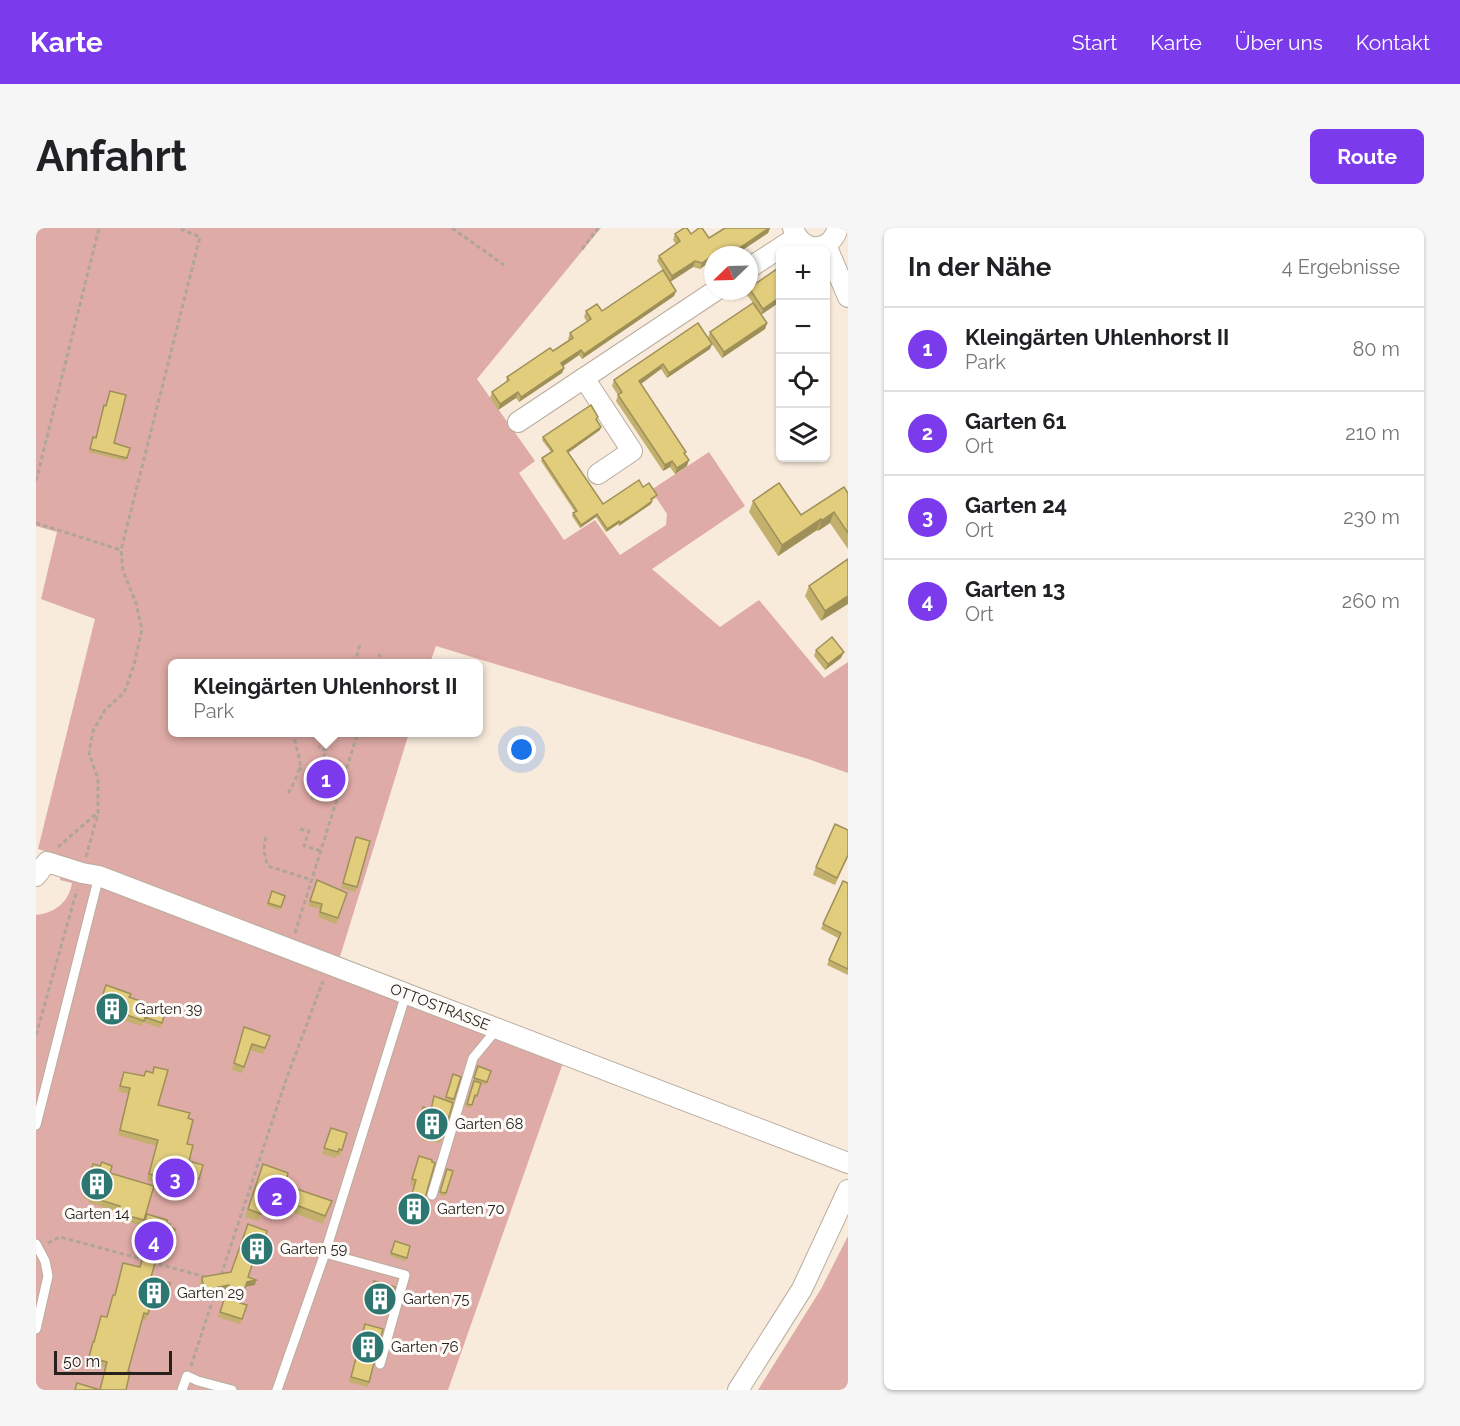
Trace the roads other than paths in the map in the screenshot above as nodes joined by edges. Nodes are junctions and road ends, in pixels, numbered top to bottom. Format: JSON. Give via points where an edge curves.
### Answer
{"nodes":[{"id":1,"x":838,"y":228,"type":"edge"},
{"id":2,"x":795,"y":232,"type":"edge"},
{"id":3,"x":826,"y":244,"type":"junction"},
{"id":4,"x":758,"y":261,"type":"edge"},
{"id":5,"x":848,"y":297,"type":"edge"},
{"id":6,"x":704,"y":298,"type":"edge"},
{"id":7,"x":584,"y":378,"type":"junction"},
{"id":8,"x":518,"y":422,"type":"dead end"},
{"id":9,"x":598,"y":474,"type":"dead end"},
{"id":10,"x":42,"y":869,"type":"edge"},
{"id":11,"x":91,"y":874,"type":"junction"},
{"id":12,"x":406,"y":994,"type":"junction"},
{"id":13,"x":498,"y":1029,"type":"junction"},
{"id":14,"x":36,"y":1125,"type":"edge"},
{"id":15,"x":848,"y":1163,"type":"edge"},
{"id":16,"x":848,"y":1190,"type":"edge"},
{"id":17,"x":432,"y":1195,"type":"dead end"},
{"id":18,"x":37,"y":1246,"type":"edge"},
{"id":19,"x":325,"y":1253,"type":"junction"},
{"id":20,"x":36,"y":1329,"type":"edge"},
{"id":21,"x":380,"y":1364,"type":"dead end"},
{"id":22,"x":182,"y":1390,"type":"edge"},
{"id":23,"x":232,"y":1390,"type":"edge"},
{"id":24,"x":277,"y":1390,"type":"edge"},
{"id":25,"x":738,"y":1390,"type":"edge"}],
"edges":[{"from":1,"to":3,"type":"street"},
{"from":2,"to":3,"type":"street","via":[[805,245]]},
{"from":2,"to":4,"type":"street"},
{"from":3,"to":5,"type":"street"},
{"from":6,"to":7,"type":"street"},
{"from":7,"to":8,"type":"street"},
{"from":7,"to":9,"type":"street","via":[[632,451]]},
{"from":10,"to":11,"type":"street","name":"OTTOSTRASSE"},
{"from":11,"to":12,"type":"street","name":"OTTOSTRASSE"},
{"from":11,"to":14,"type":"lane"},
{"from":12,"to":13,"type":"street","name":"OTTOSTRASSE"},
{"from":12,"to":19,"type":"lane"},
{"from":13,"to":15,"type":"street","name":"OTTOSTRASSE"},
{"from":13,"to":17,"type":"lane","via":[[472,1058]]},
{"from":16,"to":25,"type":"street","via":[[802,1289]]},
{"from":18,"to":20,"type":"lane","via":[[48,1276]]},
{"from":19,"to":21,"type":"lane","via":[[405,1275]]},
{"from":19,"to":24,"type":"lane"},
{"from":22,"to":23,"type":"lane","via":[[187,1376]]}]}
